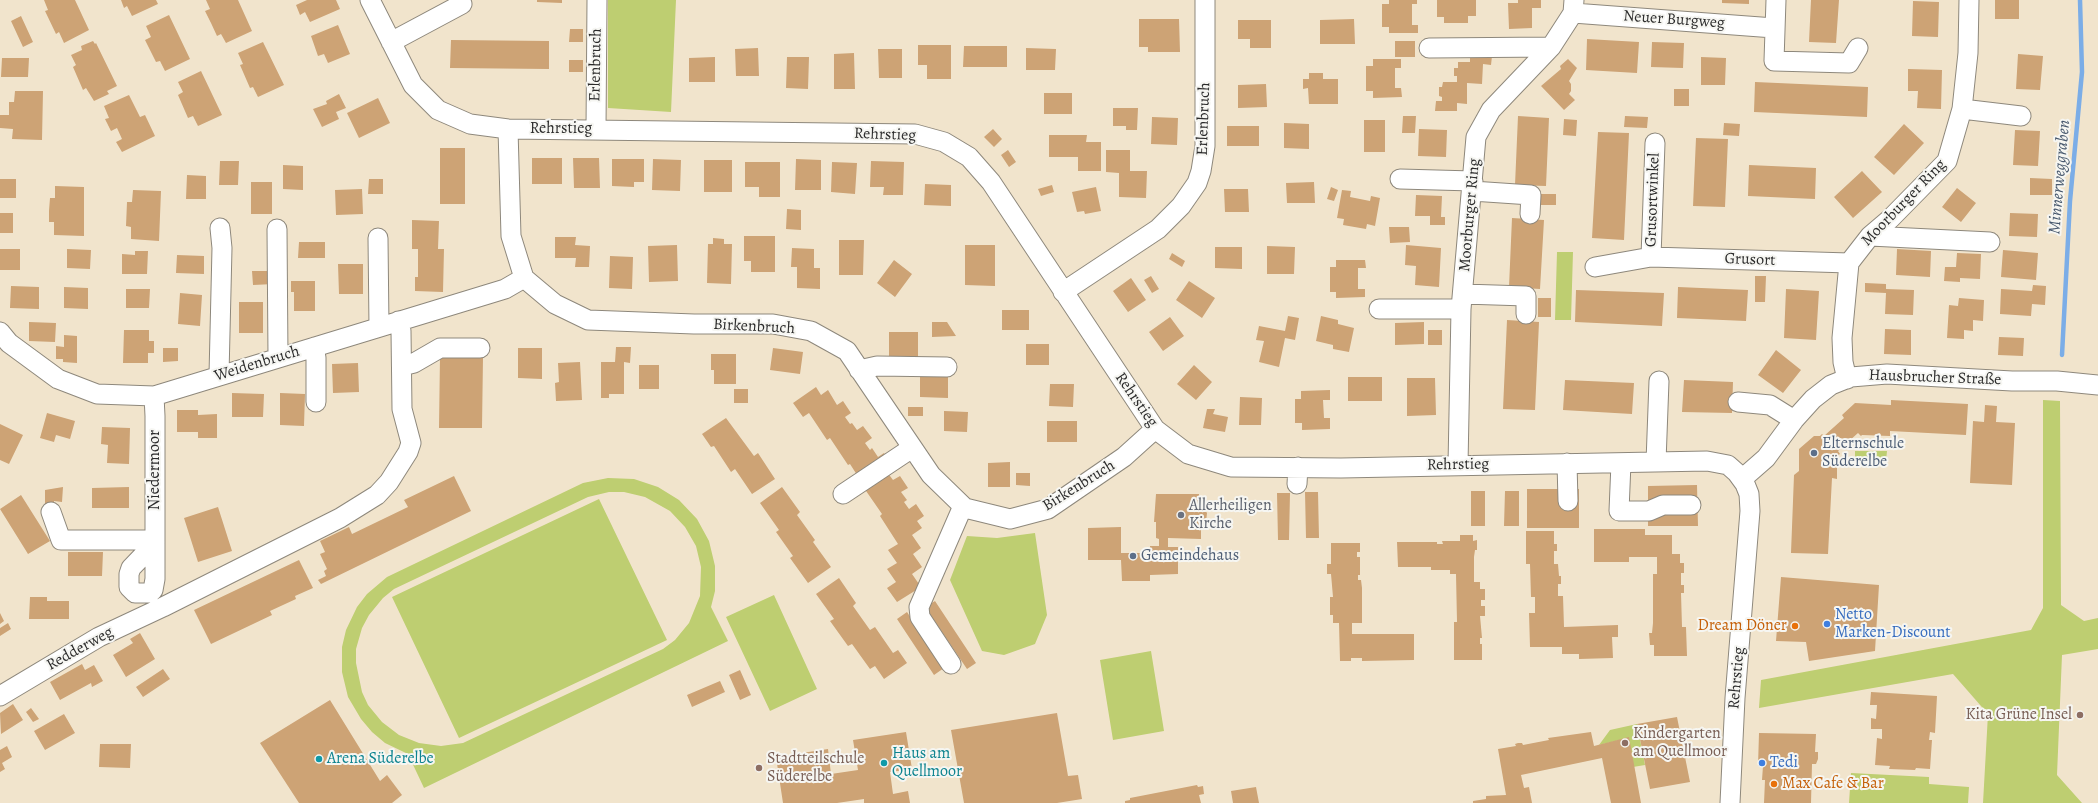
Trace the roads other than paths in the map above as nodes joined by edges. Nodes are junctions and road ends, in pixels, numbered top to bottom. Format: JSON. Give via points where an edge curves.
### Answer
{"nodes":[{"id":1,"x":370,"y":0,"type":"edge"},
{"id":2,"x":597,"y":0,"type":"edge"},
{"id":3,"x":1205,"y":0,"type":"edge"},
{"id":4,"x":1776,"y":0,"type":"edge"},
{"id":5,"x":1969,"y":0,"type":"edge"},
{"id":6,"x":462,"y":4,"type":"dead end"},
{"id":7,"x":1574,"y":7,"type":"edge"},
{"id":8,"x":1774,"y":28,"type":"junction"},
{"id":9,"x":391,"y":42,"type":"junction"},
{"id":10,"x":1551,"y":47,"type":"junction"},
{"id":11,"x":1429,"y":48,"type":"dead end"},
{"id":12,"x":1858,"y":48,"type":"dead end"},
{"id":13,"x":1962,"y":109,"type":"junction"},
{"id":14,"x":2020,"y":116,"type":"dead end"},
{"id":15,"x":508,"y":129,"type":"junction"},
{"id":16,"x":596,"y":129,"type":"junction"},
{"id":17,"x":1655,"y":143,"type":"dead end"},
{"id":18,"x":1400,"y":180,"type":"dead end"},
{"id":19,"x":1473,"y":186,"type":"junction"},
{"id":20,"x":1530,"y":214,"type":"dead end"},
{"id":21,"x":220,"y":228,"type":"dead end"},
{"id":22,"x":277,"y":229,"type":"dead end"},
{"id":23,"x":1870,"y":236,"type":"junction"},
{"id":24,"x":378,"y":238,"type":"dead end"},
{"id":25,"x":1990,"y":242,"type":"dead end"},
{"id":26,"x":1651,"y":257,"type":"junction"},
{"id":27,"x":1849,"y":263,"type":"junction"},
{"id":28,"x":1595,"y":267,"type":"dead end"},
{"id":29,"x":369,"y":269,"type":"dead end"},
{"id":30,"x":524,"y":278,"type":"junction"},
{"id":31,"x":213,"y":287,"type":"dead end"},
{"id":32,"x":1063,"y":292,"type":"junction"},
{"id":33,"x":1462,"y":302,"type":"junction"},
{"id":34,"x":1379,"y":309,"type":"dead end"},
{"id":35,"x":1526,"y":314,"type":"dead end"},
{"id":36,"x":398,"y":321,"type":"junction"},
{"id":37,"x":374,"y":328,"type":"junction"},
{"id":38,"x":0,"y":332,"type":"edge"},
{"id":39,"x":314,"y":346,"type":"junction"},
{"id":40,"x":480,"y":348,"type":"dead end"},
{"id":41,"x":278,"y":357,"type":"junction"},
{"id":42,"x":402,"y":366,"type":"junction"},
{"id":43,"x":946,"y":367,"type":"dead end"},
{"id":44,"x":859,"y":370,"type":"junction"},
{"id":45,"x":214,"y":377,"type":"junction"},
{"id":46,"x":1847,"y":379,"type":"junction"},
{"id":47,"x":1659,"y":381,"type":"dead end"},
{"id":48,"x":2098,"y":385,"type":"edge"},
{"id":49,"x":154,"y":396,"type":"junction"},
{"id":50,"x":316,"y":402,"type":"dead end"},
{"id":51,"x":1738,"y":402,"type":"dead end"},
{"id":52,"x":1794,"y":420,"type":"junction"},
{"id":53,"x":1155,"y":429,"type":"junction"},
{"id":54,"x":912,"y":448,"type":"junction"},
{"id":55,"x":1656,"y":462,"type":"junction"},
{"id":56,"x":1566,"y":463,"type":"junction"},
{"id":57,"x":1621,"y":463,"type":"junction"},
{"id":58,"x":1458,"y":465,"type":"junction"},
{"id":59,"x":1742,"y":479,"type":"junction"},
{"id":60,"x":843,"y":494,"type":"dead end"},
{"id":61,"x":1568,"y":501,"type":"dead end"},
{"id":62,"x":1619,"y":502,"type":"junction"},
{"id":63,"x":1648,"y":502,"type":"dead end"},
{"id":64,"x":1691,"y":505,"type":"dead end"},
{"id":65,"x":963,"y":506,"type":"junction"},
{"id":66,"x":51,"y":512,"type":"dead end"},
{"id":67,"x":951,"y":664,"type":"dead end"},
{"id":68,"x":0,"y":696,"type":"edge"},
{"id":69,"x":1730,"y":803,"type":"edge"}],
"edges":[{"from":1,"to":9,"type":"street","name":"Rehrstieg"},
{"from":2,"to":16,"type":"street","name":"Erlenbruch"},
{"from":3,"to":32,"type":"street","name":"Erlenbruch","via":[[1206,146],[1197,183],[1181,206],[1158,229]]},
{"from":4,"to":8,"type":"street"},
{"from":5,"to":13,"type":"street","name":"Moorburger Ring","via":[[1968,53]]},
{"from":6,"to":9,"type":"street"},
{"from":7,"to":8,"type":"street","name":"Neuer Burgweg"},
{"from":7,"to":10,"type":"street","name":"Moorburger Ring"},
{"from":8,"to":12,"type":"street","via":[[1774,61],[1850,63]]},
{"from":9,"to":15,"type":"street","name":"Rehrstieg","via":[[414,85],[438,110],[470,124]]},
{"from":10,"to":11,"type":"street"},
{"from":10,"to":19,"type":"street","name":"Moorburger Ring","via":[[1491,110],[1476,137]]},
{"from":13,"to":14,"type":"street"},
{"from":13,"to":23,"type":"street","name":"Moorburger Ring","via":[[1947,161]]},
{"from":15,"to":16,"type":"street","name":"Rehrstieg"},
{"from":15,"to":30,"type":"street","via":[[511,236]]},
{"from":16,"to":32,"type":"street","name":"Rehrstieg","via":[[915,134],[944,142],[968,157],[991,182]]},
{"from":17,"to":26,"type":"street","name":"Grusortwinkel"},
{"from":18,"to":19,"type":"street"},
{"from":19,"to":20,"type":"street","via":[[1531,195]]},
{"from":19,"to":33,"type":"street","name":"Moorburger Ring"},
{"from":21,"to":45,"type":"street","via":[[222,248]]},
{"from":22,"to":41,"type":"street"},
{"from":23,"to":25,"type":"street"},
{"from":23,"to":27,"type":"street","name":"Moorburger Ring"},
{"from":24,"to":37,"type":"street"},
{"from":26,"to":27,"type":"street","name":"Grusort"},
{"from":26,"to":28,"type":"street","name":"Grusort"},
{"from":27,"to":46,"type":"street","via":[[1842,338]]},
{"from":29,"to":37,"type":"street"},
{"from":30,"to":36,"type":"street","name":"Weidenbruch","via":[[505,289]]},
{"from":30,"to":44,"type":"street","name":"Birkenbruch","via":[[555,304],[588,320],[773,324],[811,331],[847,351]]},
{"from":31,"to":45,"type":"street"},
{"from":32,"to":53,"type":"street","name":"Rehrstieg"},
{"from":33,"to":34,"type":"street"},
{"from":33,"to":35,"type":"street","via":[[1526,296]]},
{"from":33,"to":58,"type":"street","name":"Moorburger Ring"},
{"from":36,"to":37,"type":"street","name":"Weidenbruch"},
{"from":36,"to":42,"type":"street","name":"Redderweg","via":[[401,331]]},
{"from":37,"to":39,"type":"street","name":"Weidenbruch"},
{"from":38,"to":49,"type":"street","name":"Weidenbruch","via":[[9,343],[58,379],[97,394]]},
{"from":39,"to":41,"type":"street","name":"Weidenbruch"},
{"from":39,"to":50,"type":"street"},
{"from":40,"to":42,"type":"street","via":[[440,348],[414,363]]},
{"from":41,"to":45,"type":"street","name":"Weidenbruch"},
{"from":42,"to":68,"type":"street","name":"Redderweg","via":[[402,409],[411,443],[389,482],[377,495],[340,518],[99,637]]},
{"from":43,"to":44,"type":"street","via":[[877,366]]},
{"from":44,"to":54,"type":"street","name":"Birkenbruch"},
{"from":45,"to":49,"type":"street","name":"Weidenbruch"},
{"from":46,"to":48,"type":"street","name":"Hausbrucher Straße","via":[[1887,374]]},
{"from":46,"to":52,"type":"street","name":"Hausbrucher Straße","via":[[1822,392]]},
{"from":47,"to":55,"type":"street"},
{"from":49,"to":66,"type":"street","name":"Niedermoor","via":[[155,542],[61,540]]},
{"from":51,"to":52,"type":"street","via":[[1770,406]]},
{"from":52,"to":59,"type":"street","name":"Hausbrucher Straße","via":[[1766,458]]},
{"from":53,"to":58,"type":"street","name":"Rehrstieg","via":[[1188,454],[1231,467],[1298,476]]},
{"from":53,"to":65,"type":"street","name":"Birkenbruch","via":[[1124,457],[1048,509],[1010,519]]},
{"from":54,"to":60,"type":"street"},
{"from":54,"to":65,"type":"street","name":"Birkenbruch","via":[[931,475]]},
{"from":55,"to":57,"type":"street","name":"Rehrstieg"},
{"from":55,"to":59,"type":"street","name":"Rehrstieg","via":[[1714,461],[1728,465]]},
{"from":56,"to":57,"type":"street","name":"Rehrstieg"},
{"from":56,"to":58,"type":"street","name":"Rehrstieg"},
{"from":56,"to":61,"type":"street"},
{"from":57,"to":62,"type":"street"},
{"from":59,"to":69,"type":"street","name":"Rehrstieg","via":[[1749,494],[1750,512],[1735,698]]},
{"from":62,"to":63,"type":"street"},
{"from":62,"to":64,"type":"street","via":[[1619,512],[1649,511],[1663,505]]},
{"from":65,"to":67,"type":"street","via":[[919,607],[920,617]]}]}
